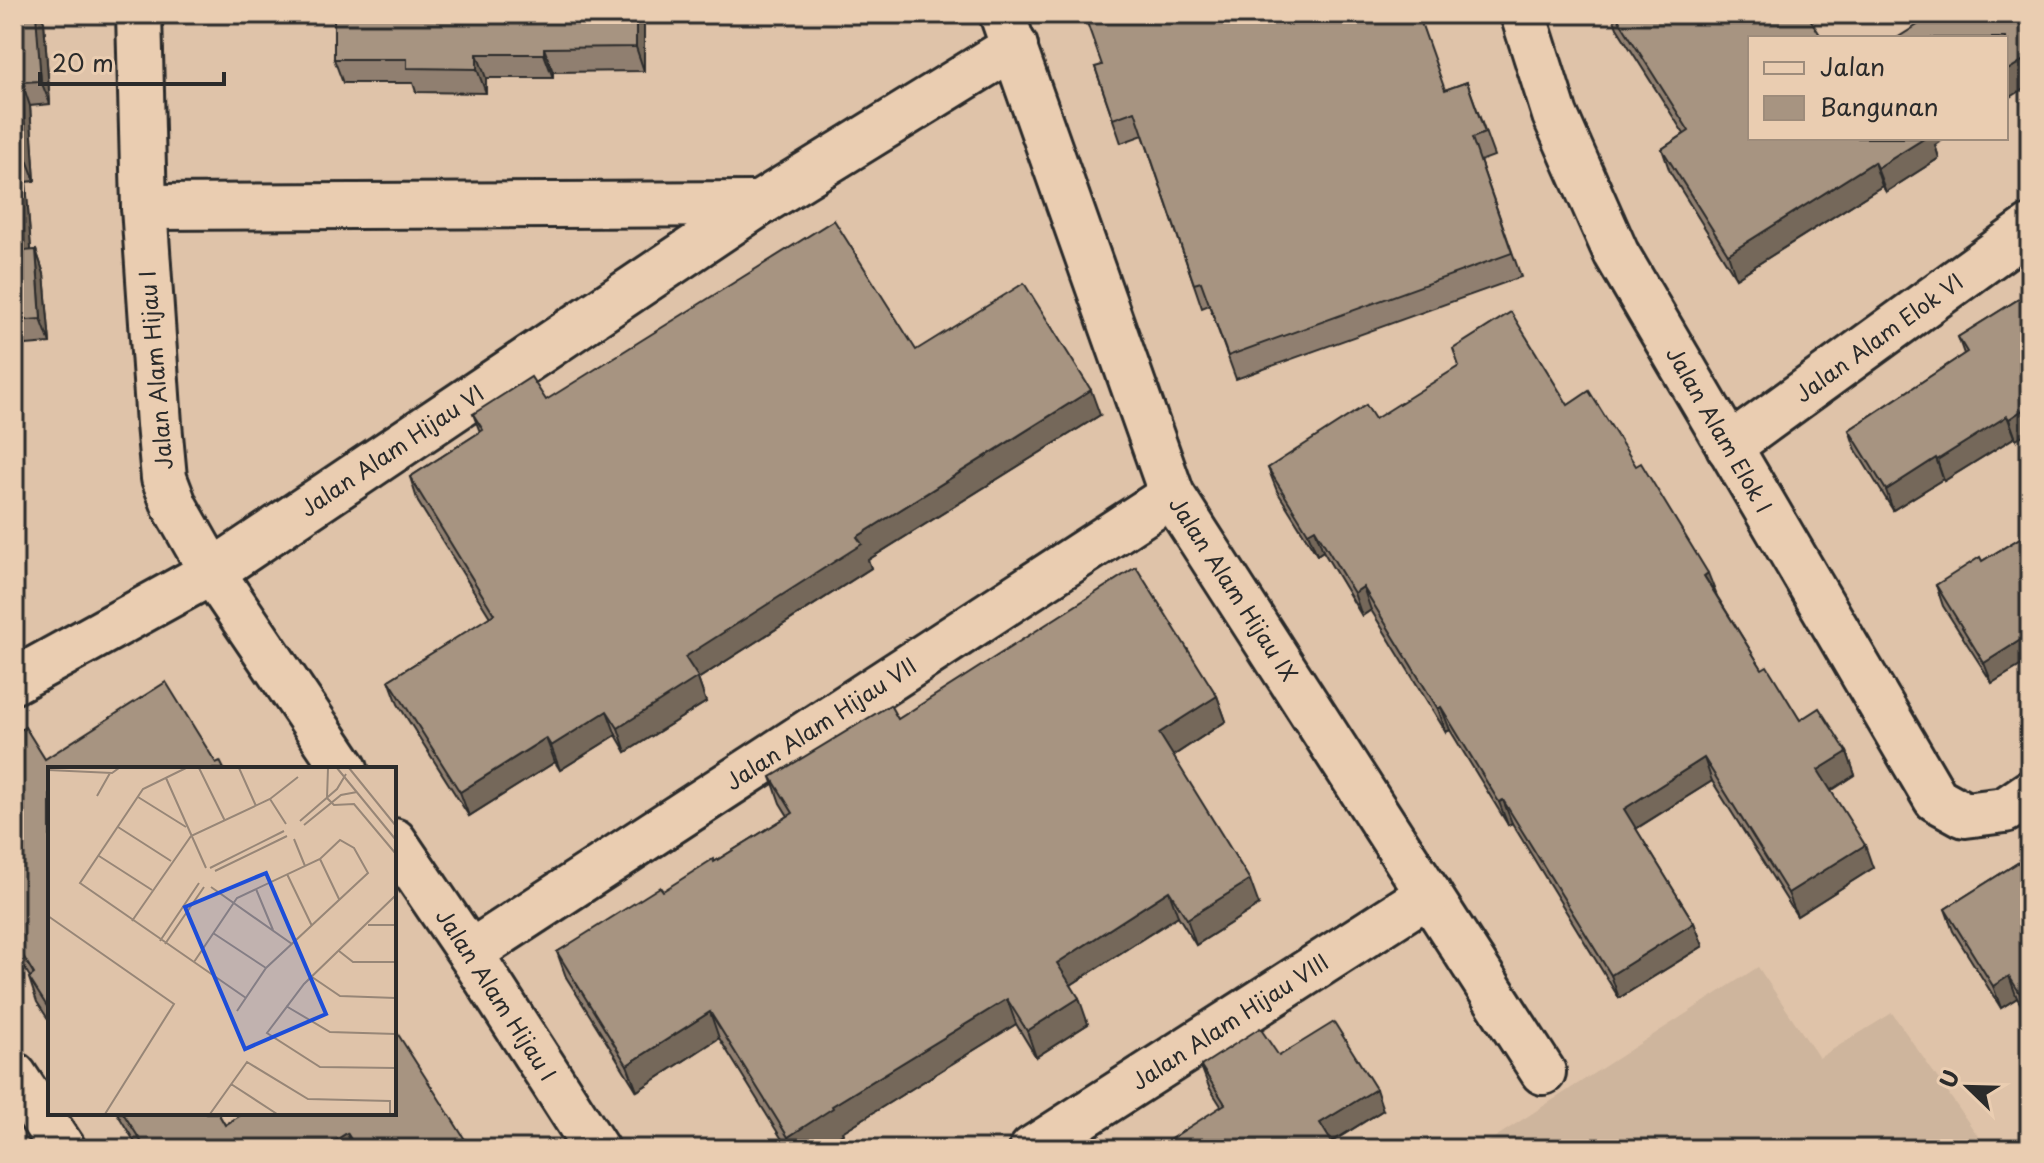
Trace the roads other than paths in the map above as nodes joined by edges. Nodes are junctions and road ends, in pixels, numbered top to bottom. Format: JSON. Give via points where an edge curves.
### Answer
{"nodes":[{"id":1,"x":139,"y":14,"type":"edge"},
{"id":2,"x":1523,"y":14,"type":"edge"},
{"id":3,"x":1008,"y":30,"type":"edge"},
{"id":4,"x":759,"y":204,"type":"junction"},
{"id":5,"x":144,"y":207,"type":"junction"},
{"id":6,"x":2030,"y":228,"type":"edge"},
{"id":7,"x":1729,"y":447,"type":"junction"},
{"id":8,"x":1172,"y":495,"type":"junction"},
{"id":9,"x":212,"y":572,"type":"junction"},
{"id":10,"x":14,"y":681,"type":"edge"},
{"id":11,"x":344,"y":767,"type":"edge"},
{"id":12,"x":2030,"y":793,"type":"edge"},
{"id":13,"x":396,"y":844,"type":"edge"},
{"id":14,"x":1429,"y":894,"type":"junction"},
{"id":15,"x":470,"y":953,"type":"junction"},
{"id":16,"x":1543,"y":1072,"type":"dead end"},
{"id":17,"x":14,"y":1075,"type":"edge"},
{"id":18,"x":63,"y":1149,"type":"edge"},
{"id":19,"x":596,"y":1149,"type":"edge"},
{"id":20,"x":1032,"y":1149,"type":"edge"}],
"edges":[{"from":1,"to":5,"type":"street","name":"Jalan Alam Hijau I"},
{"from":2,"to":7,"type":"street","name":"Jalan Alam Elok I","via":[[1555,115],[1616,253]]},
{"from":3,"to":4,"type":"street","name":"Jalan Alam Hijau VI"},
{"from":3,"to":8,"type":"street","name":"Jalan Alam Hijau IX"},
{"from":4,"to":5,"type":"street"},
{"from":4,"to":9,"type":"street","name":"Jalan Alam Hijau VI"},
{"from":5,"to":9,"type":"street","name":"Jalan Alam Hijau I","via":[[164,478]]},
{"from":6,"to":7,"type":"street","name":"Jalan Alam Elok VI"},
{"from":7,"to":12,"type":"street","name":"Jalan Alam Elok I","via":[[1936,799],[1965,815],[2005,810]]},
{"from":8,"to":14,"type":"street","name":"Jalan Alam Hijau IX"},
{"from":8,"to":15,"type":"street","name":"Jalan Alam Hijau VII"},
{"from":9,"to":10,"type":"street","name":"Jalan Alam Hijau VI"},
{"from":9,"to":11,"type":"street","name":"Jalan Alam Hijau I"},
{"from":13,"to":15,"type":"street","name":"Jalan Alam Hijau I"},
{"from":14,"to":16,"type":"street","name":"Jalan Alam Hijau IX"},
{"from":14,"to":20,"type":"street","name":"Jalan Alam Hijau VIII"},
{"from":15,"to":19,"type":"street","name":"Jalan Alam Hijau I"},
{"from":17,"to":18,"type":"street"}]}
